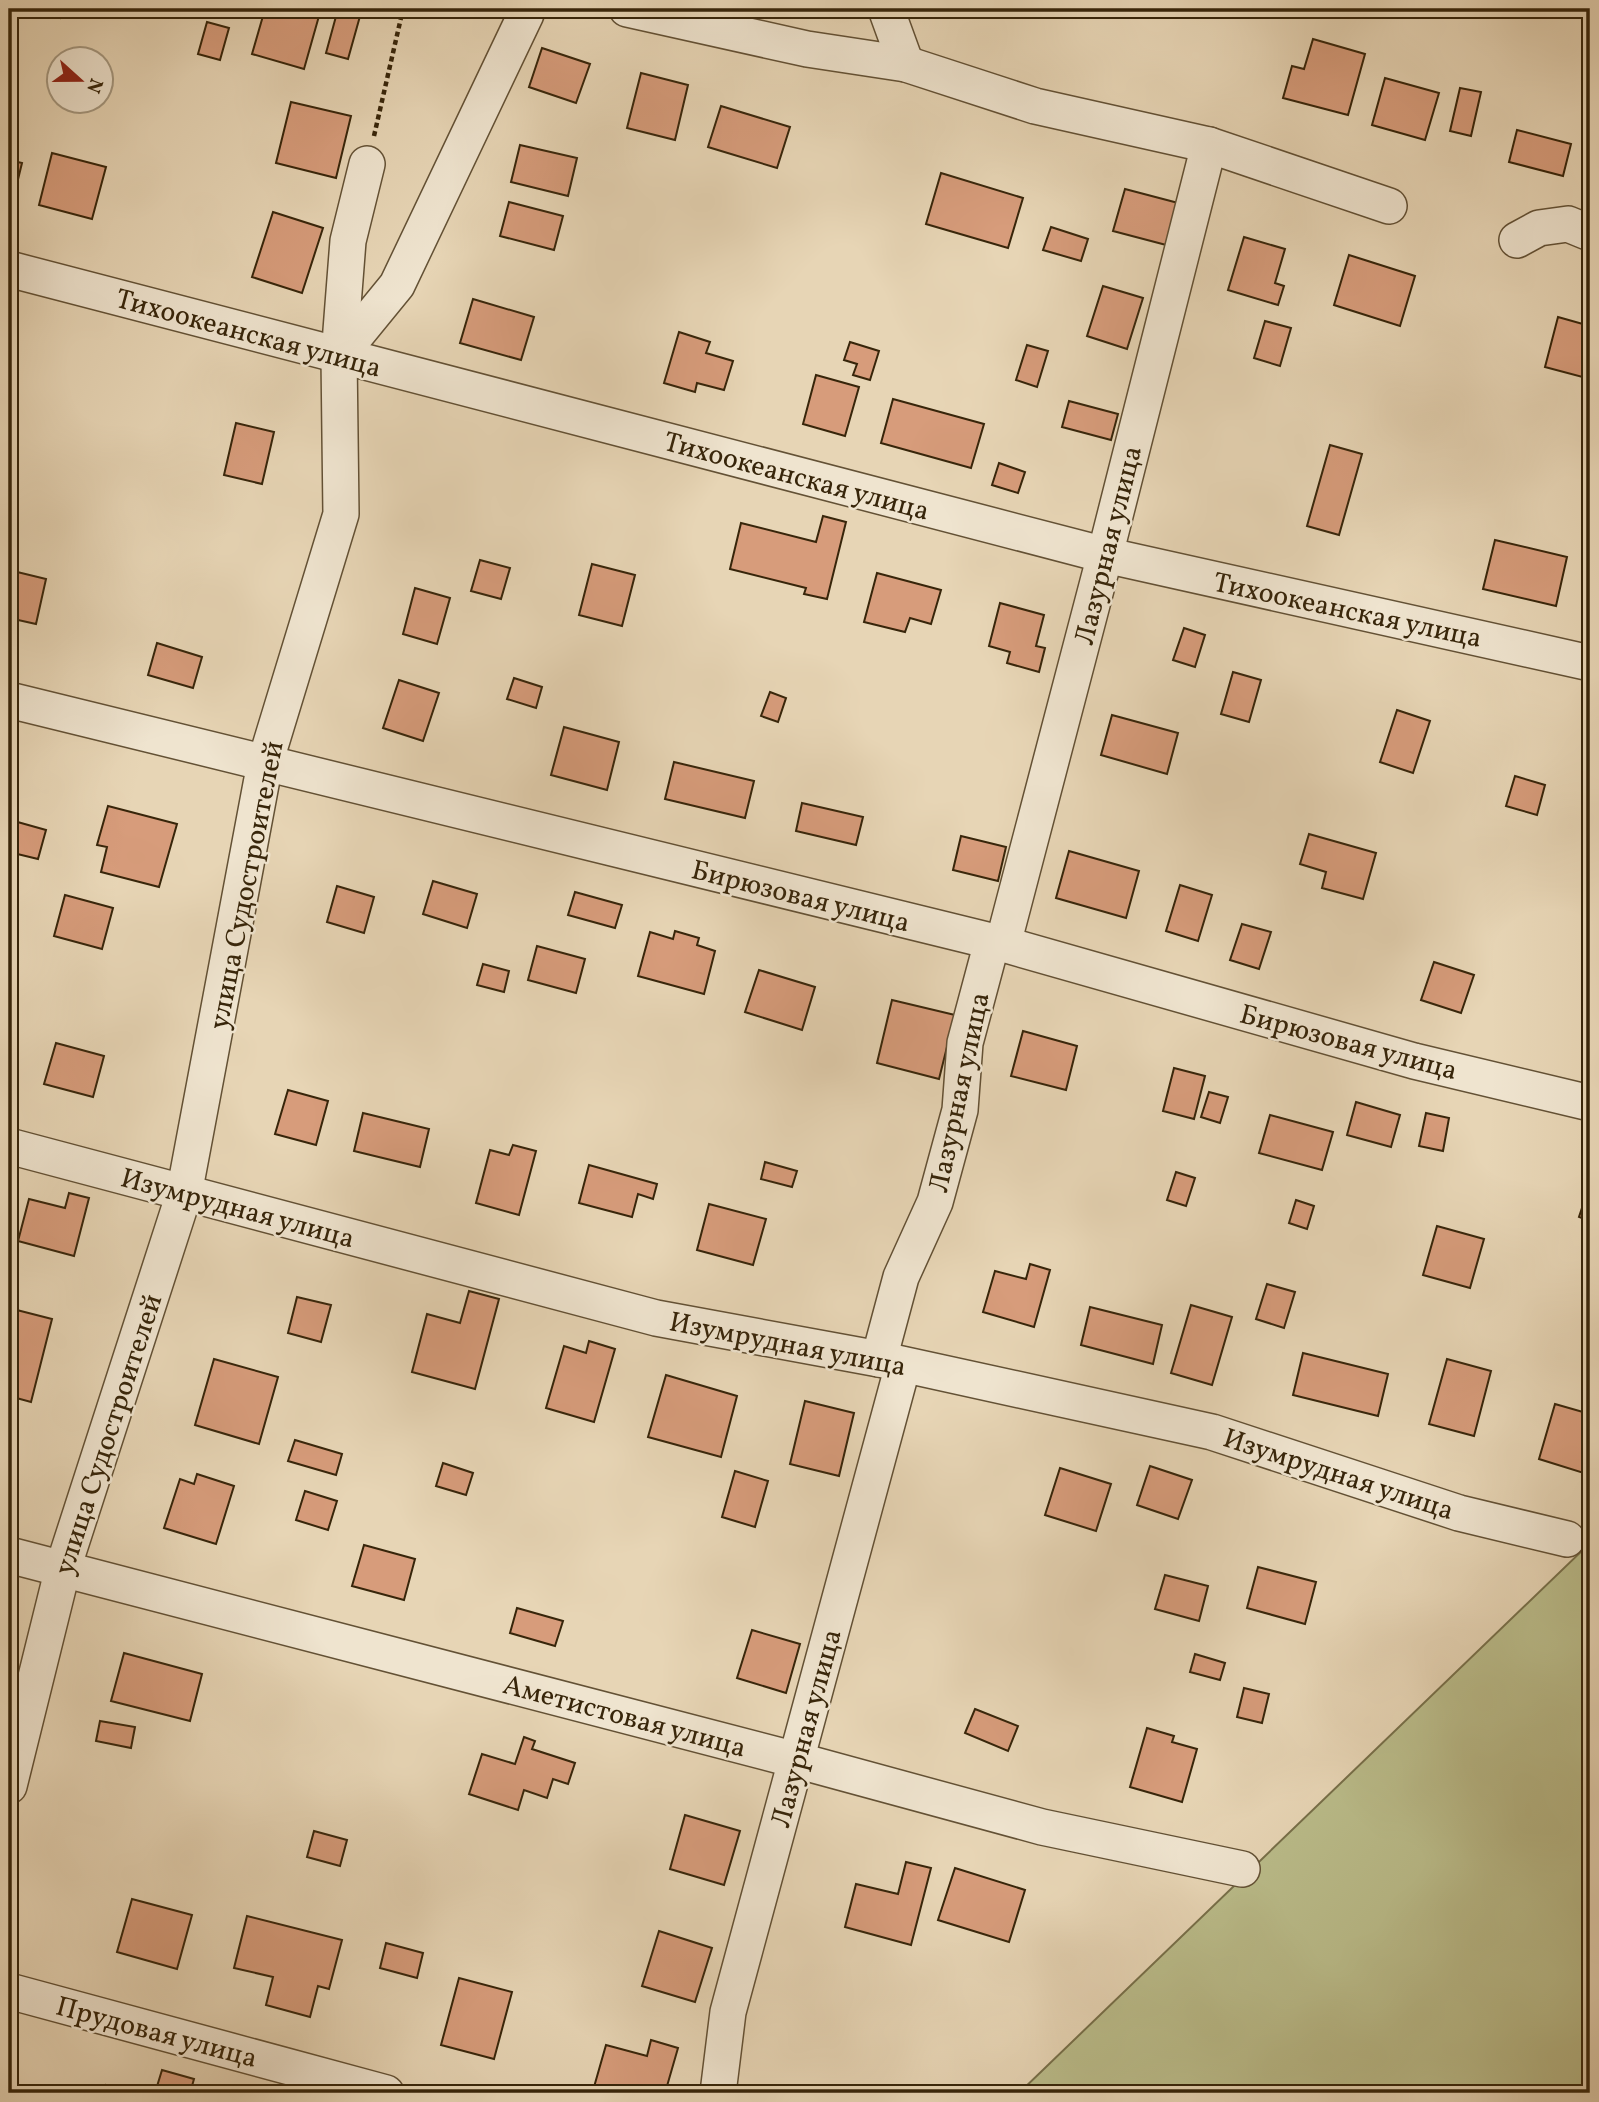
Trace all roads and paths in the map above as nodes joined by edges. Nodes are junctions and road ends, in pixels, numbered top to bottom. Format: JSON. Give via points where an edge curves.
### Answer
{"nodes":[{"id":1,"x":402,"y":9,"type":"edge"},
{"id":2,"x":627,"y":9,"type":"edge"},
{"id":3,"x":886,"y":9,"type":"edge"},
{"id":4,"x":526,"y":14,"type":"dead end"},
{"id":5,"x":906,"y":64,"type":"junction"},
{"id":6,"x":1209,"y":145,"type":"junction"},
{"id":7,"x":368,"y":164,"type":"joint"},
{"id":8,"x":1389,"y":206,"type":"dead end"},
{"id":9,"x":1590,"y":233,"type":"edge"},
{"id":10,"x":1517,"y":240,"type":"dead end"},
{"id":11,"x":9,"y":269,"type":"edge"},
{"id":12,"x":339,"y":356,"type":"junction"},
{"id":13,"x":1105,"y":555,"type":"junction"},
{"id":14,"x":1590,"y":663,"type":"edge"},
{"id":15,"x":9,"y":700,"type":"edge"},
{"id":16,"x":265,"y":763,"type":"junction"},
{"id":17,"x":998,"y":943,"type":"junction"},
{"id":18,"x":1590,"y":1103,"type":"edge"},
{"id":19,"x":9,"y":1146,"type":"edge"},
{"id":20,"x":184,"y":1194,"type":"junction"},
{"id":21,"x":891,"y":1362,"type":"junction"},
{"id":22,"x":1567,"y":1539,"type":"dead end"},
{"id":23,"x":9,"y":1555,"type":"edge"},
{"id":24,"x":63,"y":1568,"type":"junction"},
{"id":25,"x":796,"y":1760,"type":"junction"},
{"id":26,"x":9,"y":1786,"type":"edge"},
{"id":27,"x":1242,"y":1869,"type":"dead end"},
{"id":28,"x":9,"y":1991,"type":"edge"},
{"id":29,"x":386,"y":2093,"type":"edge"},
{"id":30,"x":718,"y":2093,"type":"edge"}],
"edges":[{"from":1,"to":7,"type":"path"},
{"from":2,"to":5,"type":"street","via":[[807,49]]},
{"from":3,"to":5,"type":"street"},
{"from":4,"to":12,"type":"street","via":[[397,285]]},
{"from":5,"to":6,"type":"street","via":[[1035,106]]},
{"from":6,"to":8,"type":"street"},
{"from":6,"to":13,"type":"street","name":"Лазурная улица"},
{"from":7,"to":12,"type":"street","name":"улица Судостроителей","via":[[348,241]]},
{"from":9,"to":10,"type":"street","via":[[1568,224],[1539,228]]},
{"from":11,"to":12,"type":"street","name":"Тихоокеанская улица"},
{"from":12,"to":13,"type":"street","name":"Тихоокеанская улица"},
{"from":12,"to":16,"type":"street","name":"улица Судостроителей","via":[[341,514]]},
{"from":13,"to":14,"type":"street","name":"Тихоокеанская улица"},
{"from":13,"to":17,"type":"street","name":"Лазурная улица"},
{"from":15,"to":16,"type":"street","name":"Бирюзовая улица"},
{"from":16,"to":17,"type":"street","name":"Бирюзовая улица"},
{"from":16,"to":20,"type":"street","name":"улица Судостроителей"},
{"from":17,"to":18,"type":"street","name":"Бирюзовая улица","via":[[1414,1061]]},
{"from":17,"to":21,"type":"street","name":"Лазурная улица","via":[[965,1043],[960,1110],[943,1175],[901,1276]]},
{"from":19,"to":20,"type":"street","name":"Изумрудная улица"},
{"from":20,"to":21,"type":"street","name":"Изумрудная улица","via":[[656,1318]]},
{"from":20,"to":24,"type":"street","name":"улица Судостроителей"},
{"from":21,"to":22,"type":"street","name":"Изумрудная улица","via":[[1212,1432],[1459,1513]]},
{"from":21,"to":25,"type":"street","name":"Лазурная улица"},
{"from":23,"to":24,"type":"street","name":"Аметистовая улица"},
{"from":24,"to":25,"type":"street","name":"Аметистовая улица"},
{"from":24,"to":26,"type":"street","name":"улица Судостроителей"},
{"from":25,"to":27,"type":"street","name":"Аметистовая улица","via":[[1042,1827]]},
{"from":25,"to":30,"type":"street","name":"Лазурная улица","via":[[727,2012]]},
{"from":28,"to":29,"type":"street","name":"Прудовая улица"}]}
